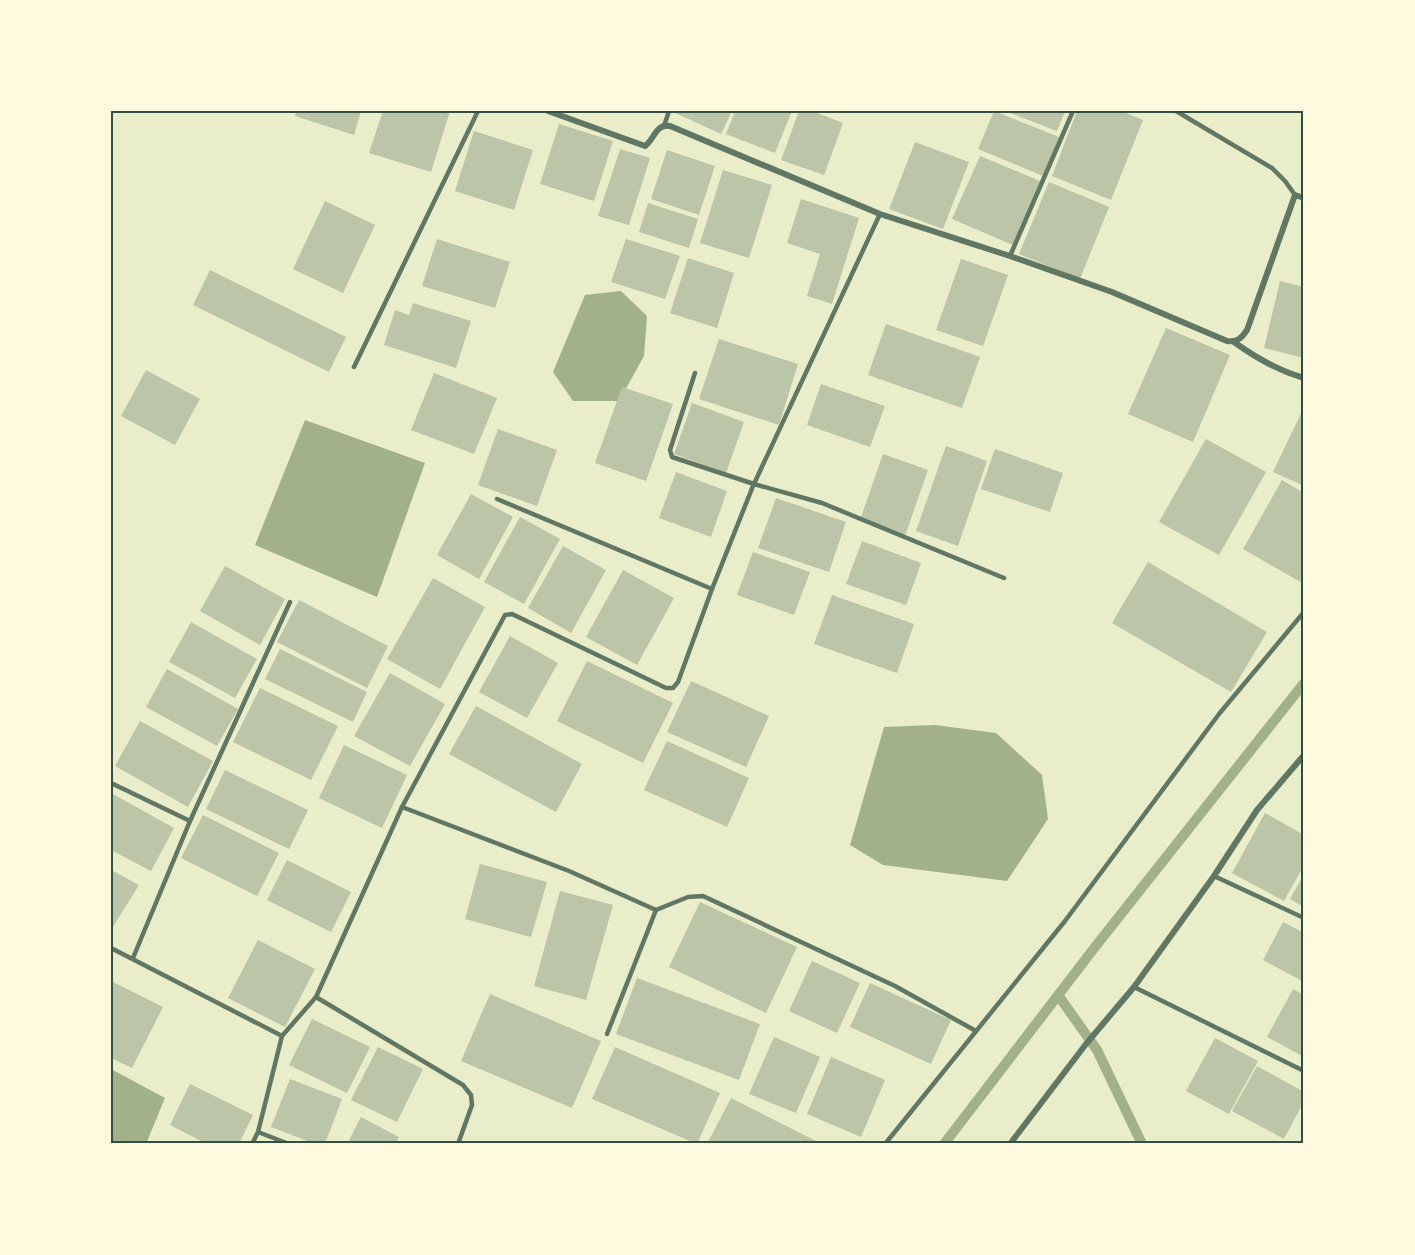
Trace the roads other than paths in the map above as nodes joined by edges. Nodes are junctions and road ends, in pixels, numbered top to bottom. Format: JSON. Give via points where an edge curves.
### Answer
{"nodes":[{"id":1,"x":478,"y":111,"type":"edge"},
{"id":2,"x":548,"y":111,"type":"edge"},
{"id":3,"x":669,"y":111,"type":"edge"},
{"id":4,"x":1073,"y":111,"type":"edge"},
{"id":5,"x":1176,"y":111,"type":"edge"},
{"id":6,"x":664,"y":126,"type":"junction"},
{"id":7,"x":1295,"y":195,"type":"junction"},
{"id":8,"x":1304,"y":198,"type":"edge"},
{"id":9,"x":880,"y":214,"type":"junction"},
{"id":10,"x":1010,"y":256,"type":"junction"},
{"id":11,"x":1234,"y":342,"type":"junction"},
{"id":12,"x":354,"y":367,"type":"dead end"},
{"id":13,"x":695,"y":373,"type":"dead end"},
{"id":14,"x":1304,"y":378,"type":"edge"},
{"id":15,"x":754,"y":484,"type":"junction"},
{"id":16,"x":498,"y":499,"type":"dead end"},
{"id":17,"x":1004,"y":578,"type":"dead end"},
{"id":18,"x":712,"y":589,"type":"junction"},
{"id":19,"x":290,"y":602,"type":"dead end"},
{"id":20,"x":1304,"y":612,"type":"edge"},
{"id":21,"x":1304,"y":755,"type":"edge"},
{"id":22,"x":111,"y":783,"type":"edge"},
{"id":23,"x":402,"y":807,"type":"junction"},
{"id":24,"x":190,"y":821,"type":"junction"},
{"id":25,"x":1214,"y":876,"type":"junction"},
{"id":26,"x":656,"y":910,"type":"junction"},
{"id":27,"x":1304,"y":918,"type":"edge"},
{"id":28,"x":111,"y":948,"type":"edge"},
{"id":29,"x":133,"y":958,"type":"junction"},
{"id":30,"x":1134,"y":987,"type":"junction"},
{"id":31,"x":316,"y":997,"type":"junction"},
{"id":32,"x":976,"y":1031,"type":"junction"},
{"id":33,"x":607,"y":1034,"type":"dead end"},
{"id":34,"x":282,"y":1036,"type":"junction"},
{"id":35,"x":1304,"y":1071,"type":"edge"},
{"id":36,"x":258,"y":1132,"type":"junction"},
{"id":37,"x":252,"y":1144,"type":"edge"},
{"id":38,"x":289,"y":1144,"type":"edge"},
{"id":39,"x":458,"y":1144,"type":"edge"},
{"id":40,"x":885,"y":1144,"type":"edge"},
{"id":41,"x":1010,"y":1144,"type":"edge"}],
"edges":[{"from":1,"to":12,"type":"lane"},
{"from":2,"to":6,"type":"street","via":[[645,146]]},
{"from":3,"to":6,"type":"lane"},
{"from":4,"to":10,"type":"lane"},
{"from":5,"to":7,"type":"lane","via":[[1272,168]]},
{"from":6,"to":9,"type":"street"},
{"from":7,"to":8,"type":"street"},
{"from":7,"to":11,"type":"street","via":[[1247,330]]},
{"from":9,"to":10,"type":"street"},
{"from":9,"to":15,"type":"lane"},
{"from":10,"to":11,"type":"street"},
{"from":11,"to":14,"type":"street","via":[[1272,367]]},
{"from":13,"to":15,"type":"lane","via":[[670,454]]},
{"from":15,"to":17,"type":"lane","via":[[822,503]]},
{"from":15,"to":18,"type":"lane"},
{"from":16,"to":18,"type":"lane"},
{"from":18,"to":23,"type":"lane","via":[[673,688],[512,614],[505,615]]},
{"from":19,"to":24,"type":"lane"},
{"from":20,"to":32,"type":"lane","via":[[1219,714],[1065,921]]},
{"from":21,"to":25,"type":"street","via":[[1257,810]]},
{"from":22,"to":24,"type":"lane"},
{"from":23,"to":26,"type":"lane","via":[[569,871]]},
{"from":23,"to":31,"type":"lane"},
{"from":24,"to":29,"type":"lane"},
{"from":25,"to":27,"type":"lane"},
{"from":25,"to":30,"type":"street"},
{"from":26,"to":32,"type":"lane","via":[[688,897],[703,896],[895,986]]},
{"from":26,"to":33,"type":"lane"},
{"from":28,"to":29,"type":"lane"},
{"from":29,"to":34,"type":"lane"},
{"from":30,"to":35,"type":"lane"},
{"from":30,"to":41,"type":"street"},
{"from":31,"to":34,"type":"lane"},
{"from":31,"to":39,"type":"lane","via":[[463,1085],[471,1095],[472,1105]]},
{"from":32,"to":40,"type":"lane"},
{"from":34,"to":36,"type":"lane"},
{"from":36,"to":37,"type":"lane"},
{"from":36,"to":38,"type":"lane"}]}
